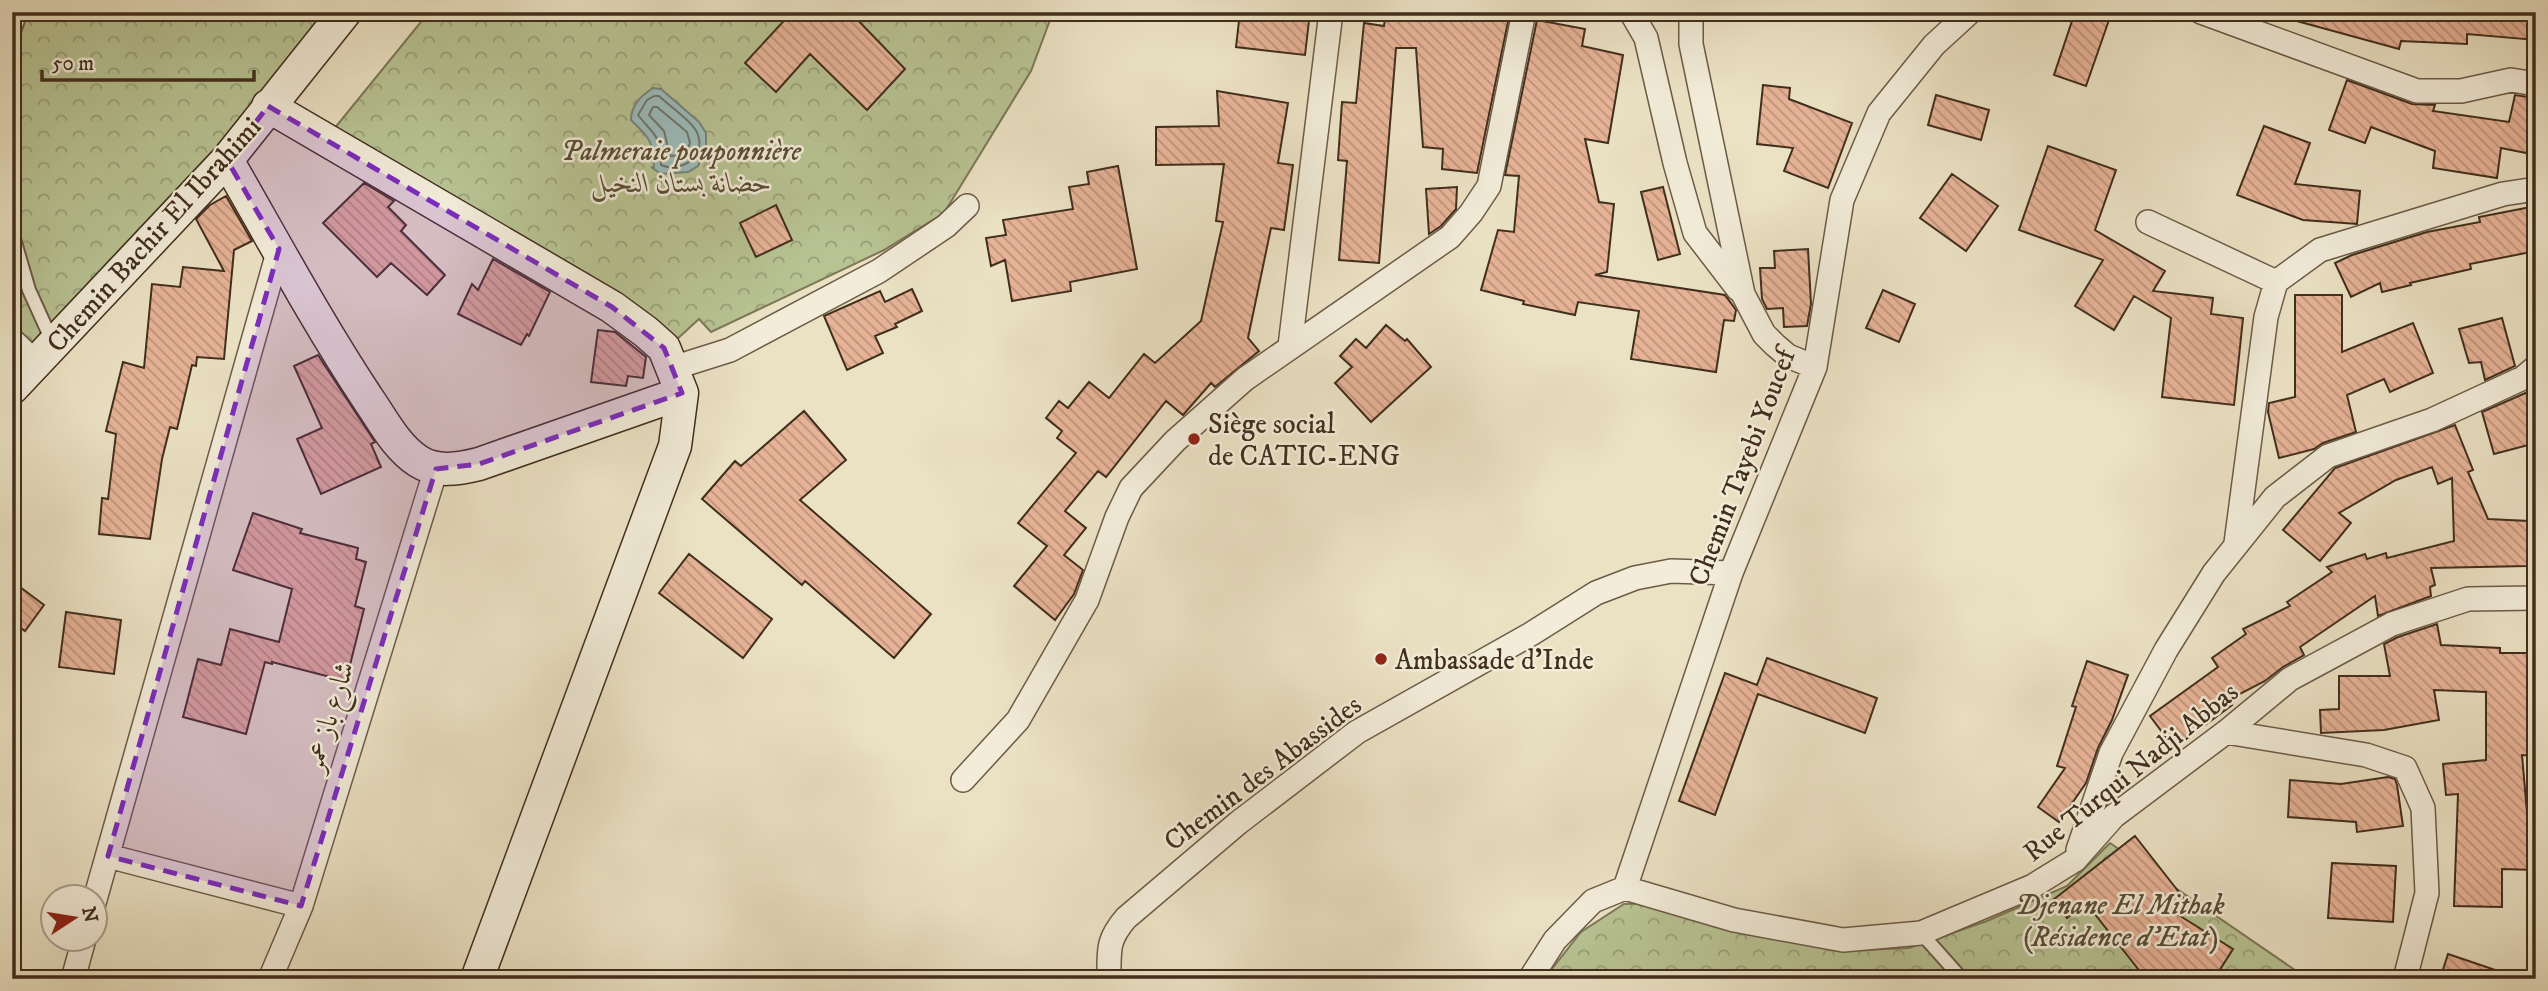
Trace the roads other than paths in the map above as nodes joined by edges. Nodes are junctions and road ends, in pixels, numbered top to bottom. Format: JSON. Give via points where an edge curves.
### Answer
{"nodes":[{"id":1,"x":21,"y":12,"type":"edge"},
{"id":2,"x":345,"y":12,"type":"edge"},
{"id":3,"x":1331,"y":12,"type":"edge"},
{"id":4,"x":1524,"y":12,"type":"edge"},
{"id":5,"x":1631,"y":12,"type":"edge"},
{"id":6,"x":1690,"y":12,"type":"edge"},
{"id":7,"x":1970,"y":12,"type":"edge"},
{"id":8,"x":2207,"y":14,"type":"edge"},
{"id":9,"x":12,"y":37,"type":"edge"},
{"id":10,"x":2536,"y":84,"type":"edge"},
{"id":11,"x":268,"y":106,"type":"junction"},
{"id":12,"x":227,"y":160,"type":"junction"},
{"id":13,"x":2536,"y":189,"type":"edge"},
{"id":14,"x":967,"y":206,"type":"dead end"},
{"id":15,"x":2148,"y":222,"type":"dead end"},
{"id":16,"x":12,"y":232,"type":"edge"},
{"id":17,"x":279,"y":249,"type":"junction"},
{"id":18,"x":2276,"y":282,"type":"junction"},
{"id":19,"x":1743,"y":294,"type":"junction"},
{"id":20,"x":12,"y":340,"type":"edge"},
{"id":21,"x":1290,"y":346,"type":"junction"},
{"id":22,"x":45,"y":354,"type":"junction"},
{"id":23,"x":2536,"y":366,"type":"edge"},
{"id":24,"x":1815,"y":367,"type":"junction"},
{"id":25,"x":678,"y":380,"type":"junction"},
{"id":26,"x":12,"y":388,"type":"edge"},
{"id":27,"x":436,"y":469,"type":"junction"},
{"id":28,"x":2236,"y":543,"type":"junction"},
{"id":29,"x":1731,"y":573,"type":"junction"},
{"id":30,"x":2536,"y":598,"type":"edge"},
{"id":31,"x":2227,"y":732,"type":"junction"},
{"id":32,"x":963,"y":780,"type":"dead end"},
{"id":33,"x":108,"y":856,"type":"junction"},
{"id":34,"x":2075,"y":860,"type":"junction"},
{"id":35,"x":100,"y":883,"type":"edge"},
{"id":36,"x":1625,"y":888,"type":"junction"},
{"id":37,"x":300,"y":906,"type":"junction"},
{"id":38,"x":1921,"y":933,"type":"junction"},
{"id":39,"x":80,"y":953,"type":"edge"},
{"id":40,"x":73,"y":979,"type":"edge"},
{"id":41,"x":270,"y":979,"type":"edge"},
{"id":42,"x":477,"y":979,"type":"edge"},
{"id":43,"x":1109,"y":979,"type":"edge"},
{"id":44,"x":1530,"y":979,"type":"edge"},
{"id":45,"x":1962,"y":979,"type":"edge"},
{"id":46,"x":2405,"y":979,"type":"edge"}],
"edges":[{"from":1,"to":9,"type":"lane"},
{"from":2,"to":11,"type":"street","name":"Chemin Bachir El Ibrahimi"},
{"from":3,"to":21,"type":"street"},
{"from":4,"to":21,"type":"street","via":[[1489,186],[1471,213],[1450,237]]},
{"from":5,"to":19,"type":"street","via":[[1646,38],[1695,233]]},
{"from":6,"to":19,"type":"street","via":[[1691,44]]},
{"from":7,"to":24,"type":"street","name":"Chemin Tayebi Youcef","via":[[1934,45],[1879,113],[1842,200]]},
{"from":8,"to":10,"type":"street","via":[[2417,92],[2461,91],[2511,80]]},
{"from":11,"to":12,"type":"street","name":"Chemin Bachir El Ibrahimi"},
{"from":11,"to":25,"type":"street","via":[[612,307],[664,348]]},
{"from":12,"to":17,"type":"street"},
{"from":12,"to":22,"type":"street","name":"Chemin Bachir El Ibrahimi"},
{"from":13,"to":18,"type":"street","via":[[2503,194],[2320,250]]},
{"from":14,"to":25,"type":"street","via":[[946,226],[879,271]]},
{"from":15,"to":18,"type":"street"},
{"from":16,"to":22,"type":"lane"},
{"from":17,"to":27,"type":"street","via":[[381,418],[402,447]]},
{"from":17,"to":33,"type":"street"},
{"from":18,"to":28,"type":"street","via":[[2266,317]]},
{"from":19,"to":24,"type":"street","via":[[1770,339],[1788,356]]},
{"from":20,"to":22,"type":"street"},
{"from":21,"to":32,"type":"street","via":[[1244,379],[1175,440],[1131,488],[1087,600],[1018,720]]},
{"from":22,"to":26,"type":"street","name":"Chemin Bachir El Ibrahimi"},
{"from":23,"to":28,"type":"street","via":[[2523,378],[2432,420],[2328,456],[2275,497]]},
{"from":24,"to":29,"type":"street","name":"Chemin Tayebi Youcef"},
{"from":25,"to":27,"type":"street","via":[[479,464]]},
{"from":25,"to":42,"type":"street","via":[[675,446]]},
{"from":27,"to":37,"type":"street","name":"شارع باز عمر"},
{"from":28,"to":34,"type":"street","via":[[2166,650],[2111,753]]},
{"from":29,"to":36,"type":"street","name":"Chemin Tayebi Youcef"},
{"from":29,"to":43,"type":"street","name":"Chemin des Abassides","via":[[1671,571],[1596,593],[1357,732],[1238,823],[1126,918],[1113,933]]},
{"from":30,"to":31,"type":"street","name":"Rue Turqui Nadji Abbas","via":[[2468,599],[2392,624],[2290,679]]},
{"from":31,"to":34,"type":"street","name":"Rue Turqui Nadji Abbas","via":[[2114,816]]},
{"from":31,"to":46,"type":"street","via":[[2366,755],[2405,768],[2424,808],[2427,893]]},
{"from":33,"to":35,"type":"street"},
{"from":33,"to":37,"type":"street"},
{"from":34,"to":38,"type":"street","name":"Rue Turqui Nadji Abbas","via":[[2033,886]]},
{"from":36,"to":38,"type":"street","name":"Rue Turqui Nadji Abbas","via":[[1734,920],[1843,940]]},
{"from":36,"to":44,"type":"street","via":[[1593,901],[1555,940]]},
{"from":37,"to":41,"type":"street","name":"شارع باز عمر"},
{"from":38,"to":45,"type":"lane"},
{"from":39,"to":40,"type":"street"}]}
